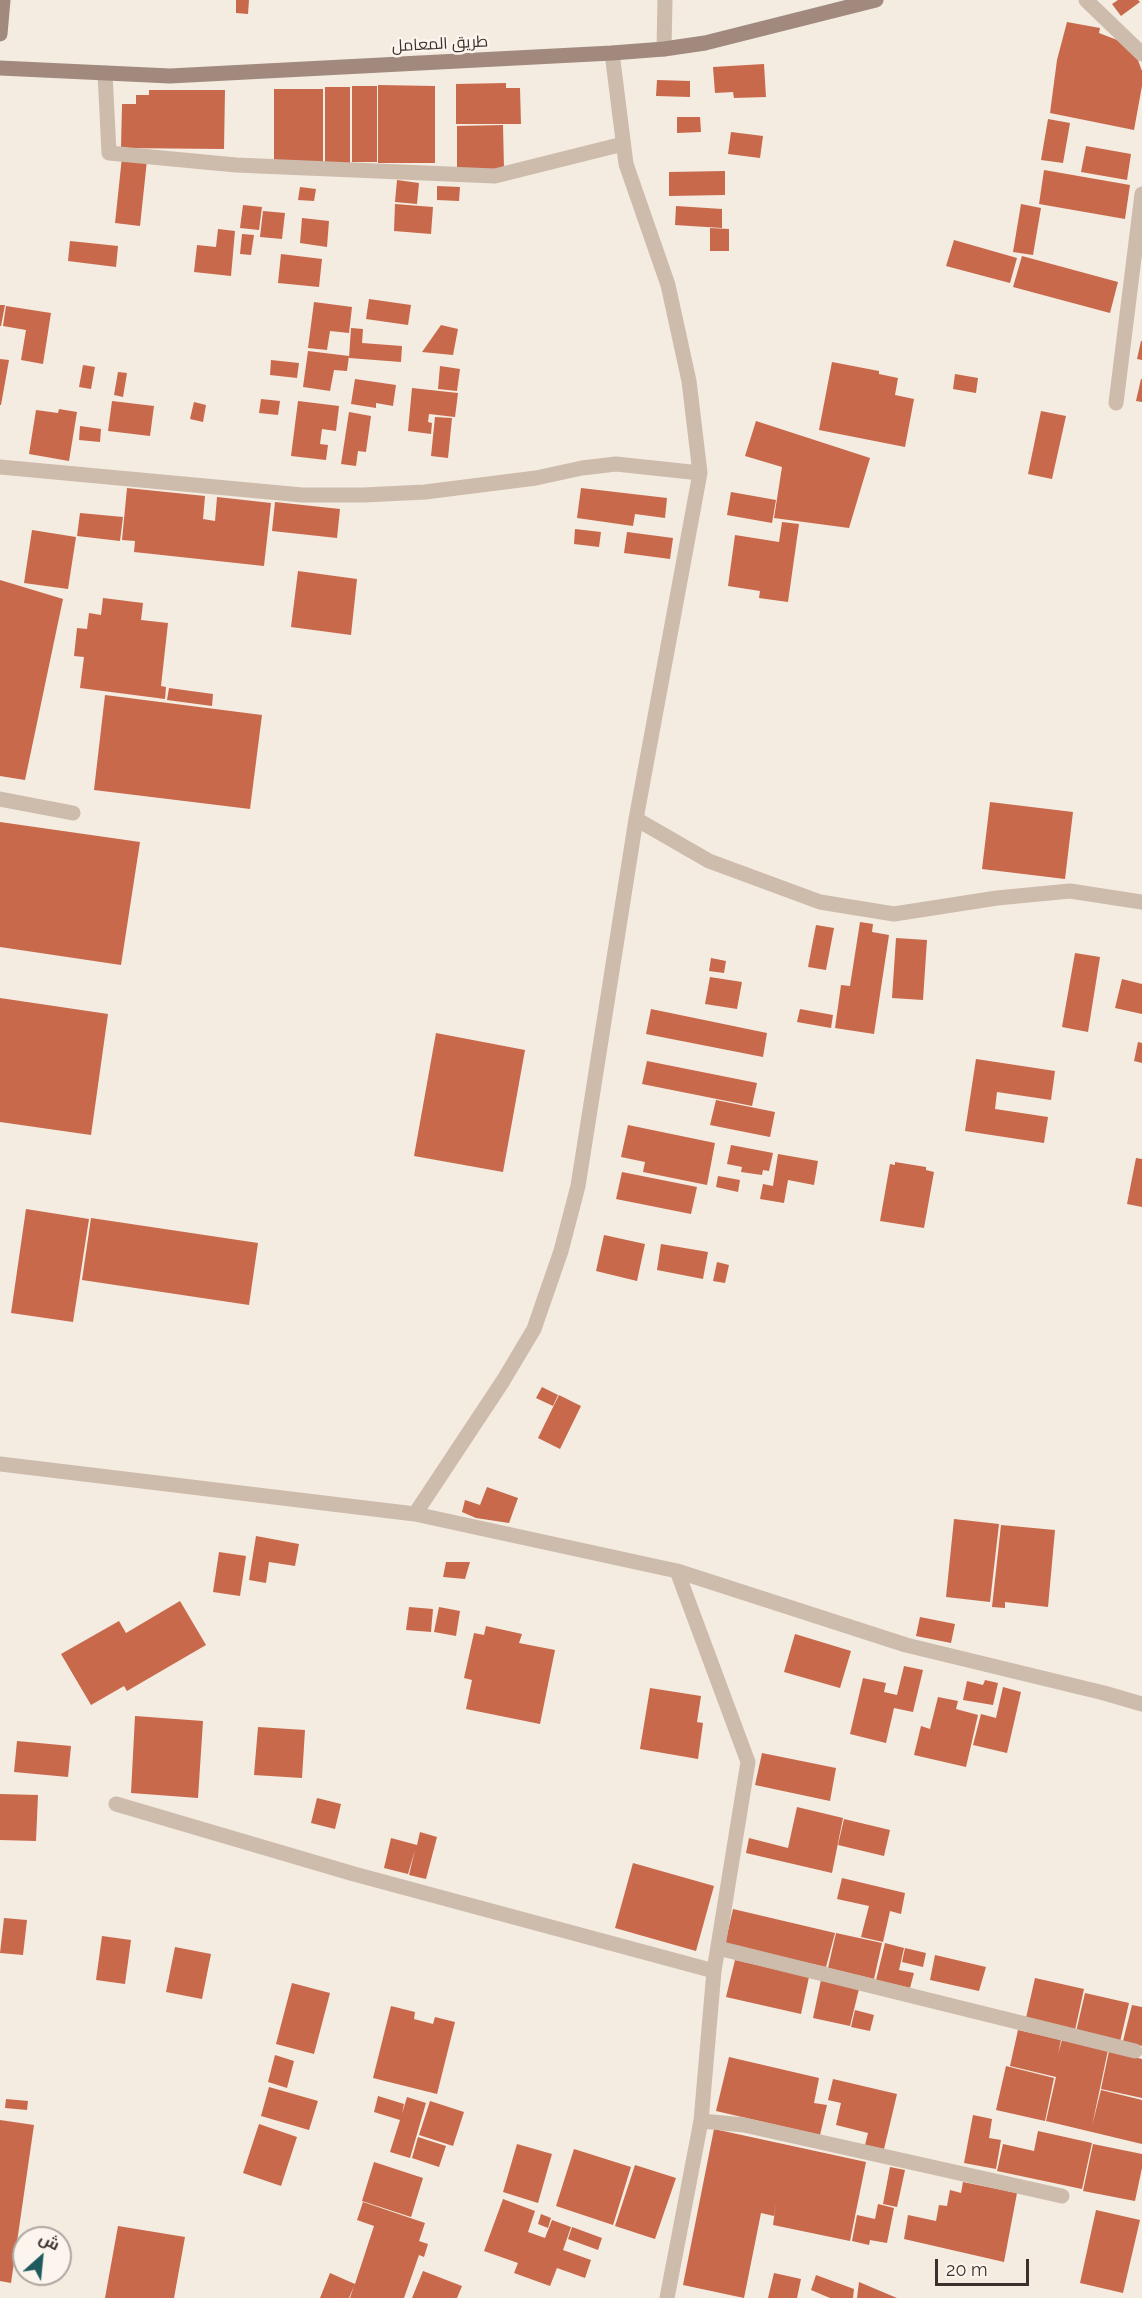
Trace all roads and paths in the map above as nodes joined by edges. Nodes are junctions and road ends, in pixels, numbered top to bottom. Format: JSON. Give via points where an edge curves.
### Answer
{"nodes":[{"id":1,"x":3,"y":0,"type":"edge"},
{"id":2,"x":665,"y":0,"type":"edge"},
{"id":3,"x":876,"y":0,"type":"edge"},
{"id":4,"x":1086,"y":0,"type":"edge"},
{"id":5,"x":0,"y":34,"type":"edge"},
{"id":6,"x":664,"y":49,"type":"junction"},
{"id":7,"x":612,"y":54,"type":"junction"},
{"id":8,"x":1142,"y":54,"type":"edge"},
{"id":9,"x":0,"y":68,"type":"edge"},
{"id":10,"x":105,"y":73,"type":"junction"},
{"id":11,"x":623,"y":144,"type":"junction"},
{"id":12,"x":1142,"y":194,"type":"edge"},
{"id":13,"x":1116,"y":403,"type":"dead end"},
{"id":14,"x":0,"y":467,"type":"edge"},
{"id":15,"x":700,"y":473,"type":"junction"},
{"id":16,"x":0,"y":800,"type":"edge"},
{"id":17,"x":73,"y":813,"type":"dead end"},
{"id":18,"x":636,"y":819,"type":"junction"},
{"id":19,"x":1142,"y":902,"type":"edge"},
{"id":20,"x":0,"y":1464,"type":"edge"},
{"id":21,"x":415,"y":1514,"type":"junction"},
{"id":22,"x":677,"y":1571,"type":"junction"},
{"id":23,"x":1142,"y":1704,"type":"edge"},
{"id":24,"x":116,"y":1804,"type":"dead end"},
{"id":25,"x":718,"y":1948,"type":"junction"},
{"id":26,"x":714,"y":1971,"type":"junction"},
{"id":27,"x":1135,"y":2051,"type":"dead end"},
{"id":28,"x":701,"y":2121,"type":"junction"},
{"id":29,"x":1062,"y":2196,"type":"dead end"},
{"id":30,"x":667,"y":2298,"type":"edge"}],
"edges":[{"from":1,"to":5,"type":"main road"},
{"from":2,"to":6,"type":"street"},
{"from":3,"to":6,"type":"main road","name":"طريق المعامل","via":[[705,43]]},
{"from":4,"to":8,"type":"street"},
{"from":6,"to":7,"type":"main road","name":"طريق المعامل"},
{"from":7,"to":10,"type":"main road","name":"طريق المعامل","via":[[170,75]]},
{"from":7,"to":11,"type":"street"},
{"from":9,"to":10,"type":"main road","name":"طريق المعامل"},
{"from":10,"to":11,"type":"street","via":[[109,153],[236,165],[495,176]]},
{"from":11,"to":15,"type":"street","via":[[626,164],[668,285],[689,381]]},
{"from":12,"to":13,"type":"street"},
{"from":14,"to":15,"type":"street","via":[[302,495],[425,492],[616,464]]},
{"from":15,"to":18,"type":"street"},
{"from":16,"to":17,"type":"street"},
{"from":18,"to":19,"type":"street","via":[[709,861],[820,902],[894,914],[1070,891]]},
{"from":18,"to":21,"type":"street","via":[[578,1186],[561,1251],[534,1329]]},
{"from":20,"to":21,"type":"street"},
{"from":21,"to":22,"type":"street"},
{"from":22,"to":23,"type":"street","via":[[906,1645]]},
{"from":22,"to":25,"type":"street","via":[[748,1762]]},
{"from":24,"to":26,"type":"street","via":[[354,1874]]},
{"from":25,"to":26,"type":"street"},
{"from":25,"to":27,"type":"street"},
{"from":26,"to":28,"type":"street"},
{"from":28,"to":29,"type":"street","via":[[744,2125]]},
{"from":28,"to":30,"type":"street"}]}
